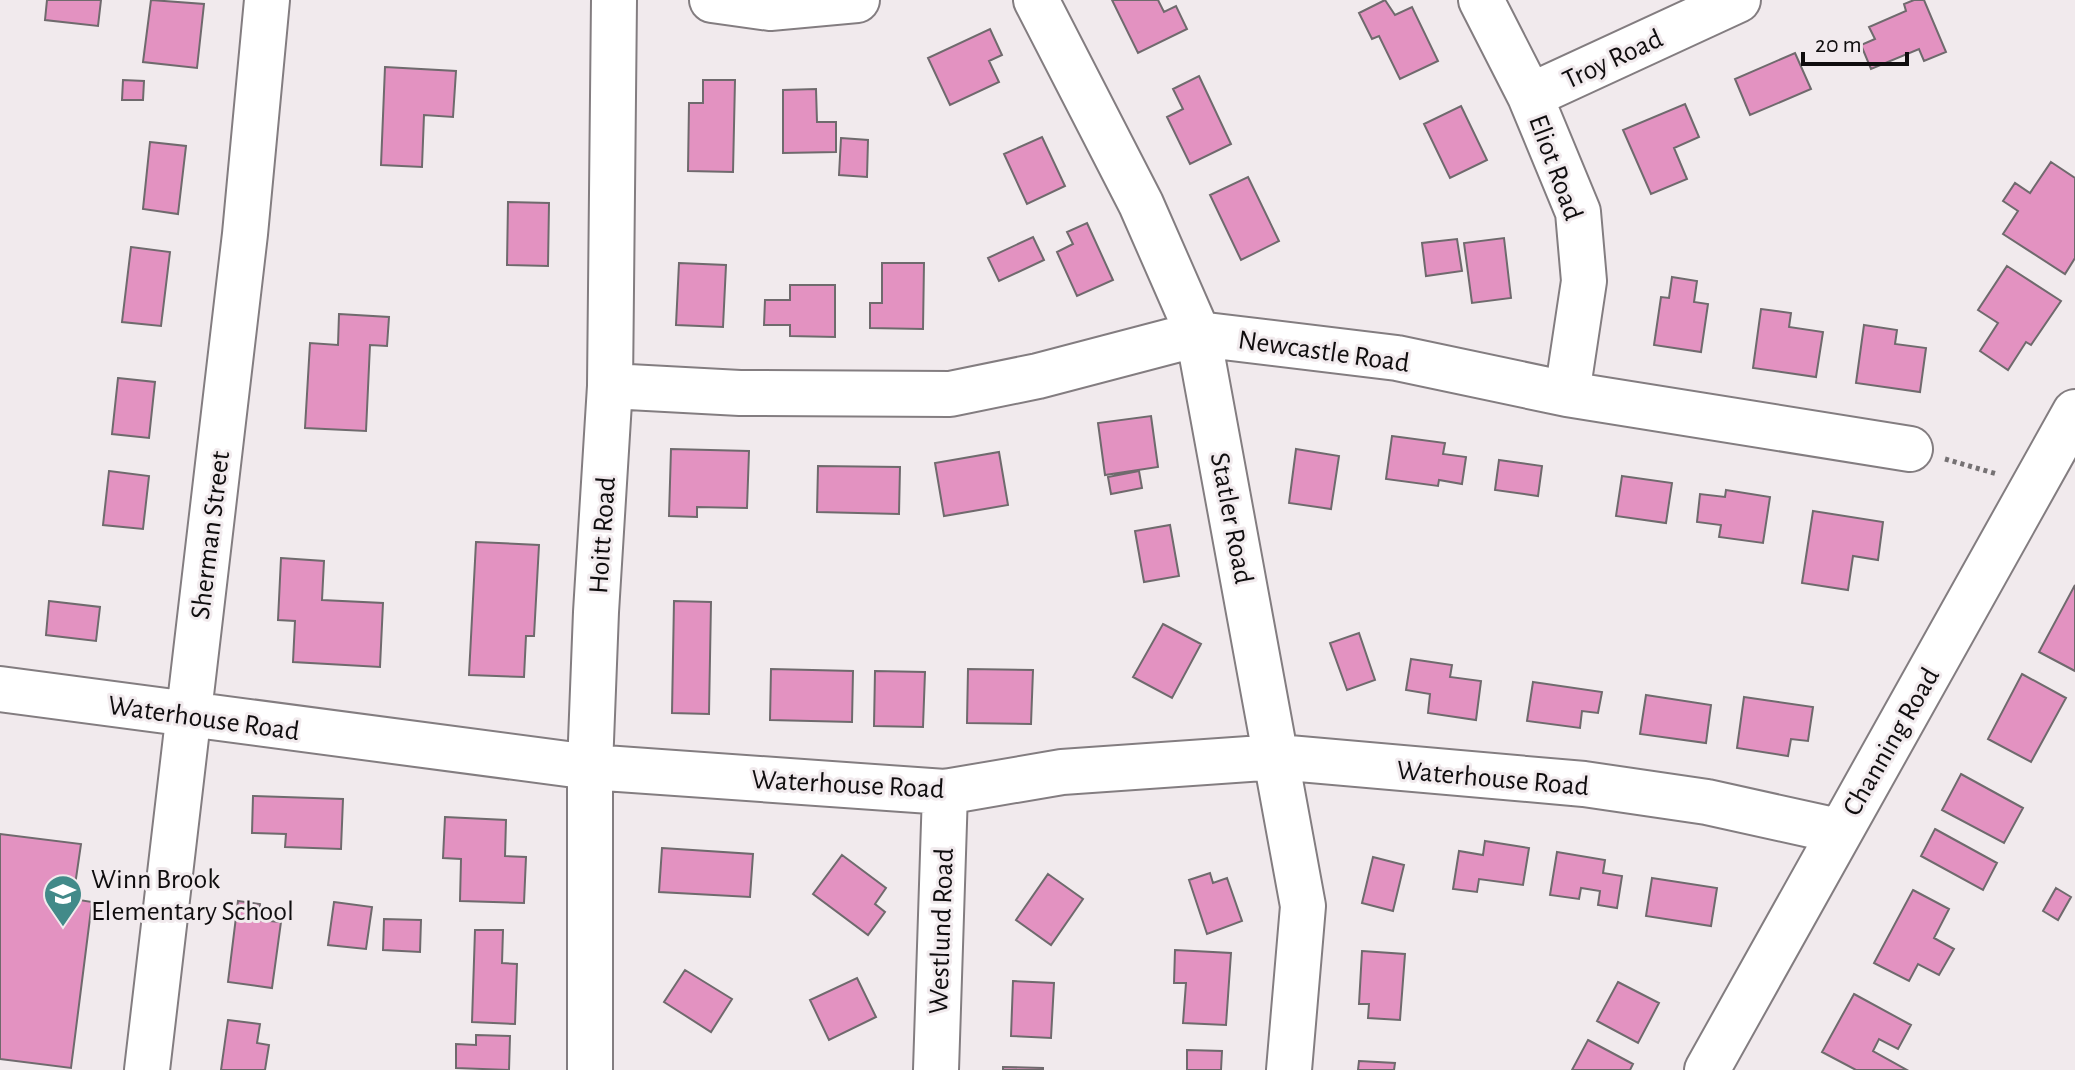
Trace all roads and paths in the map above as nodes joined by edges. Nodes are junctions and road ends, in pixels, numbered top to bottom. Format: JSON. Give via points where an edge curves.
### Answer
{"nodes":[{"id":1,"x":267,"y":0,"type":"edge"},
{"id":2,"x":614,"y":0,"type":"edge"},
{"id":3,"x":712,"y":0,"type":"edge"},
{"id":4,"x":857,"y":0,"type":"edge"},
{"id":5,"x":1036,"y":0,"type":"edge"},
{"id":6,"x":1481,"y":0,"type":"edge"},
{"id":7,"x":1738,"y":0,"type":"edge"},
{"id":8,"x":1530,"y":96,"type":"junction"},
{"id":9,"x":1198,"y":334,"type":"junction"},
{"id":10,"x":610,"y":386,"type":"junction"},
{"id":11,"x":1567,"y":394,"type":"junction"},
{"id":12,"x":2075,"y":412,"type":"edge"},
{"id":13,"x":1910,"y":449,"type":"joint"},
{"id":14,"x":2033,"y":485,"type":"junction"},
{"id":15,"x":0,"y":689,"type":"edge"},
{"id":16,"x":187,"y":715,"type":"junction"},
{"id":17,"x":1277,"y":757,"type":"junction"},
{"id":18,"x":590,"y":767,"type":"junction"},
{"id":19,"x":945,"y":792,"type":"junction"},
{"id":20,"x":1838,"y":831,"type":"junction"},
{"id":21,"x":147,"y":1070,"type":"edge"},
{"id":22,"x":590,"y":1070,"type":"edge"},
{"id":23,"x":936,"y":1070,"type":"edge"},
{"id":24,"x":1289,"y":1070,"type":"edge"},
{"id":25,"x":1707,"y":1070,"type":"edge"}],
"edges":[{"from":1,"to":16,"type":"street","name":"Sherman Street","via":[[245,234]]},
{"from":2,"to":10,"type":"street","name":"Hoitt Road"},
{"from":3,"to":4,"type":"street","via":[[770,8]]},
{"from":5,"to":9,"type":"street","name":"Statler Road","via":[[1141,204]]},
{"from":6,"to":8,"type":"street","name":"Eliot Road"},
{"from":7,"to":8,"type":"street","name":"Troy Road"},
{"from":8,"to":11,"type":"street","name":"Eliot Road","via":[[1578,212],[1584,281]]},
{"from":9,"to":10,"type":"street","name":"Newcastle Road","via":[[950,394]]},
{"from":9,"to":11,"type":"street","name":"Newcastle Road","via":[[1397,358]]},
{"from":9,"to":17,"type":"street","name":"Statler Road"},
{"from":10,"to":18,"type":"street","name":"Hoitt Road"},
{"from":11,"to":13,"type":"street","name":"Newcastle Road"},
{"from":12,"to":14,"type":"street","name":"Channing Road"},
{"from":13,"to":14,"type":"path"},
{"from":14,"to":20,"type":"street","name":"Channing Road"},
{"from":15,"to":16,"type":"street","name":"Waterhouse Road"},
{"from":16,"to":18,"type":"street","name":"Waterhouse Road"},
{"from":16,"to":21,"type":"street","name":"Sherman Street"},
{"from":17,"to":19,"type":"street","name":"Waterhouse Road","via":[[1062,772]]},
{"from":17,"to":20,"type":"street","name":"Waterhouse Road","via":[[1584,784],[1707,802]]},
{"from":17,"to":24,"type":"street","name":"Statler Road","via":[[1303,906]]},
{"from":18,"to":19,"type":"street","name":"Waterhouse Road"},
{"from":18,"to":22,"type":"street","name":"Hoitt Road"},
{"from":19,"to":23,"type":"street","name":"Westlund Road"},
{"from":20,"to":25,"type":"street","name":"Channing Road"}]}
